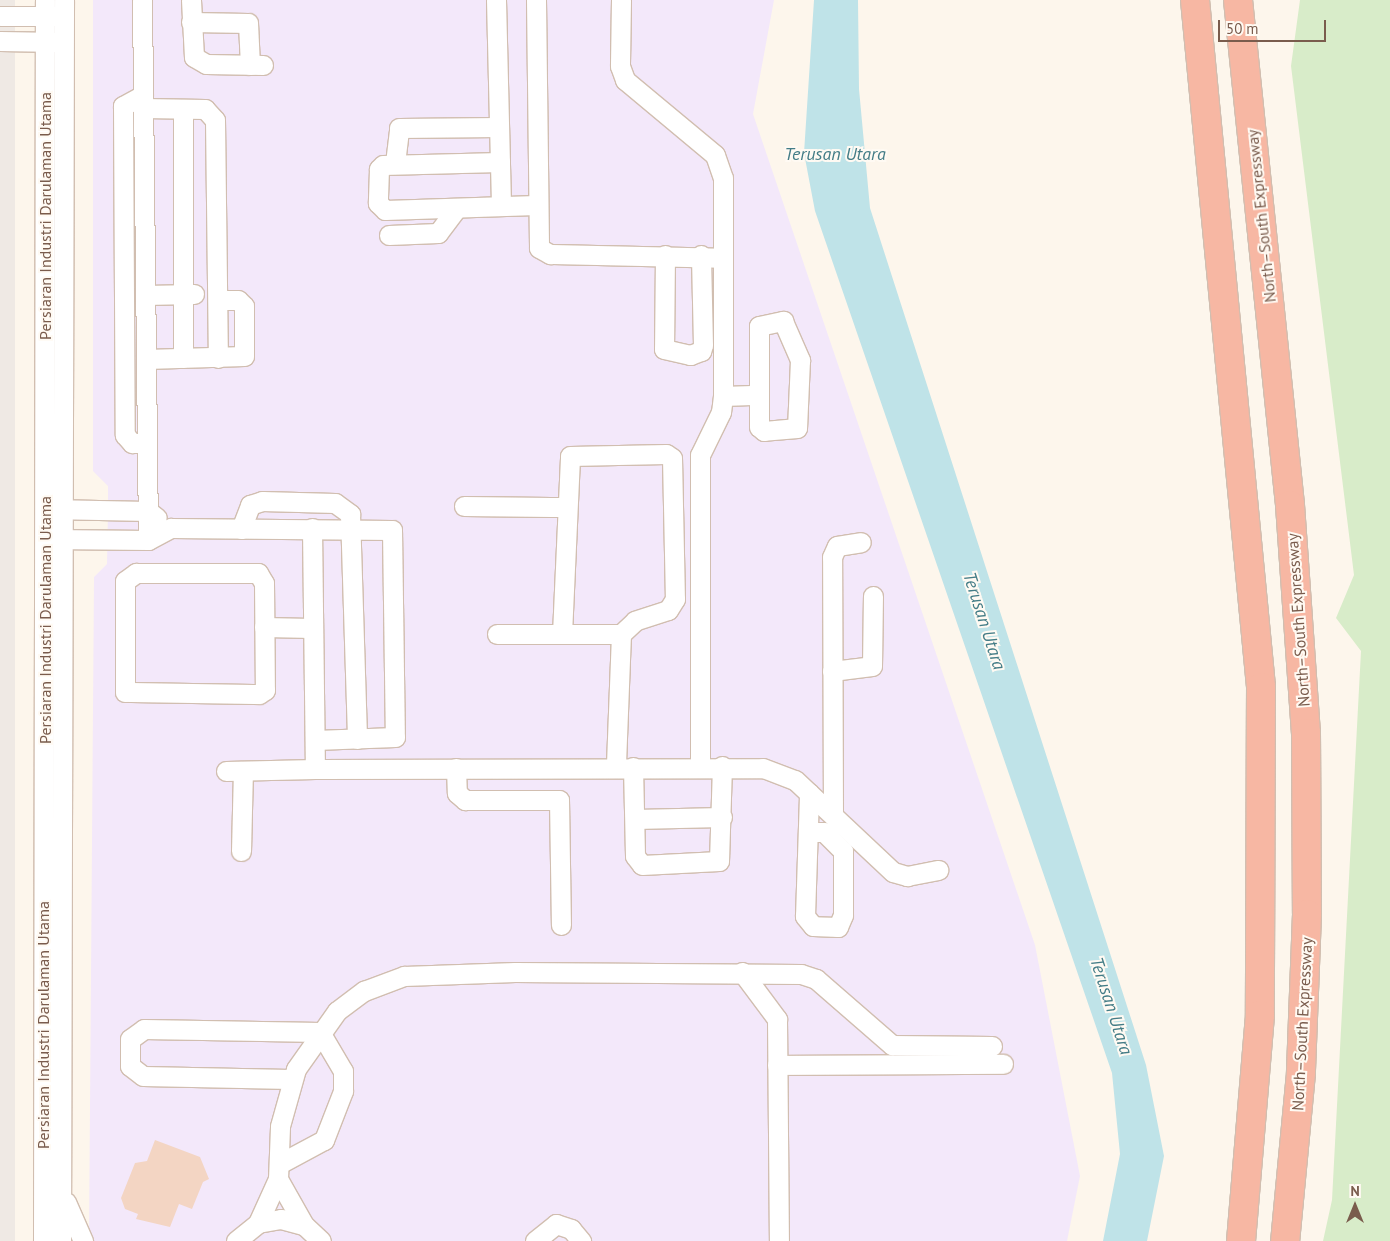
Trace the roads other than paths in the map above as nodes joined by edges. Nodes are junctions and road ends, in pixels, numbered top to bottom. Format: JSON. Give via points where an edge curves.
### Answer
{"nodes":[{"id":1,"x":142,"y":0,"type":"edge"},
{"id":2,"x":191,"y":0,"type":"edge"},
{"id":3,"x":496,"y":0,"type":"edge"},
{"id":4,"x":536,"y":0,"type":"edge"},
{"id":5,"x":621,"y":0,"type":"edge"},
{"id":6,"x":1195,"y":0,"type":"edge"},
{"id":7,"x":1238,"y":0,"type":"edge"},
{"id":8,"x":45,"y":8,"type":"edge"},
{"id":9,"x":64,"y":8,"type":"edge"},
{"id":10,"x":0,"y":16,"type":"edge"},
{"id":11,"x":191,"y":22,"type":"junction"},
{"id":12,"x":0,"y":41,"type":"edge"},
{"id":13,"x":45,"y":41,"type":"junction"},
{"id":14,"x":64,"y":42,"type":"junction"},
{"id":15,"x":143,"y":101,"type":"junction"},
{"id":16,"x":184,"y":108,"type":"junction"},
{"id":17,"x":499,"y":127,"type":"junction"},
{"id":18,"x":500,"y":162,"type":"junction"},
{"id":19,"x":395,"y":163,"type":"junction"},
{"id":20,"x":144,"y":170,"type":"junction"},
{"id":21,"x":123,"y":172,"type":"junction"},
{"id":22,"x":536,"y":205,"type":"junction"},
{"id":23,"x":501,"y":206,"type":"junction"},
{"id":24,"x":456,"y":209,"type":"junction"},
{"id":25,"x":389,"y":235,"type":"dead end"},
{"id":26,"x":665,"y":255,"type":"junction"},
{"id":27,"x":702,"y":255,"type":"junction"},
{"id":28,"x":145,"y":257,"type":"junction"},
{"id":29,"x":722,"y":258,"type":"junction"},
{"id":30,"x":124,"y":259,"type":"junction"},
{"id":31,"x":188,"y":294,"type":"junction"},
{"id":32,"x":145,"y":295,"type":"junction"},
{"id":33,"x":218,"y":300,"type":"junction"},
{"id":34,"x":146,"y":358,"type":"junction"},
{"id":35,"x":184,"y":358,"type":"junction"},
{"id":36,"x":218,"y":358,"type":"junction"},
{"id":37,"x":759,"y":395,"type":"junction"},
{"id":38,"x":723,"y":396,"type":"junction"},
{"id":39,"x":147,"y":443,"type":"junction"},
{"id":40,"x":464,"y":506,"type":"dead end"},
{"id":41,"x":564,"y":507,"type":"junction"},
{"id":42,"x":54,"y":509,"type":"junction"},
{"id":43,"x":148,"y":511,"type":"junction"},
{"id":44,"x":171,"y":528,"type":"junction"},
{"id":45,"x":312,"y":528,"type":"junction"},
{"id":46,"x":352,"y":528,"type":"junction"},
{"id":47,"x":241,"y":530,"type":"junction"},
{"id":48,"x":55,"y":539,"type":"junction"},
{"id":49,"x":148,"y":540,"type":"junction"},
{"id":50,"x":861,"y":542,"type":"dead end"},
{"id":51,"x":873,"y":596,"type":"dead end"},
{"id":52,"x":264,"y":627,"type":"junction"},
{"id":53,"x":312,"y":628,"type":"junction"},
{"id":54,"x":497,"y":634,"type":"dead end"},
{"id":55,"x":562,"y":634,"type":"junction"},
{"id":56,"x":621,"y":634,"type":"junction"},
{"id":57,"x":832,"y":671,"type":"junction"},
{"id":58,"x":357,"y":739,"type":"junction"},
{"id":59,"x":315,"y":740,"type":"junction"},
{"id":60,"x":624,"y":766,"type":"junction"},
{"id":61,"x":700,"y":766,"type":"junction"},
{"id":62,"x":722,"y":766,"type":"junction"},
{"id":63,"x":456,"y":768,"type":"junction"},
{"id":64,"x":533,"y":768,"type":"junction"},
{"id":65,"x":315,"y":770,"type":"junction"},
{"id":66,"x":809,"y":793,"type":"junction"},
{"id":67,"x":534,"y":798,"type":"junction"},
{"id":68,"x":833,"y":815,"type":"junction"},
{"id":69,"x":722,"y":818,"type":"junction"},
{"id":70,"x":635,"y":819,"type":"junction"},
{"id":71,"x":808,"y":832,"type":"junction"},
{"id":72,"x":241,"y":851,"type":"dead end"},
{"id":73,"x":938,"y":870,"type":"dead end"},
{"id":74,"x":561,"y":925,"type":"dead end"},
{"id":75,"x":742,"y":972,"type":"junction"},
{"id":76,"x":320,"y":1032,"type":"junction"},
{"id":77,"x":992,"y":1046,"type":"dead end"},
{"id":78,"x":1003,"y":1064,"type":"dead end"},
{"id":79,"x":777,"y":1065,"type":"junction"},
{"id":80,"x":290,"y":1079,"type":"junction"},
{"id":81,"x":279,"y":1172,"type":"junction"},
{"id":82,"x":62,"y":1186,"type":"junction"},
{"id":83,"x":258,"y":1223,"type":"junction"},
{"id":84,"x":316,"y":1236,"type":"edge"},
{"id":85,"x":43,"y":1241,"type":"edge"},
{"id":86,"x":62,"y":1241,"type":"edge"},
{"id":87,"x":83,"y":1241,"type":"edge"},
{"id":88,"x":236,"y":1241,"type":"edge"},
{"id":89,"x":535,"y":1241,"type":"edge"},
{"id":90,"x":581,"y":1241,"type":"edge"},
{"id":91,"x":779,"y":1241,"type":"edge"},
{"id":92,"x":1241,"y":1241,"type":"edge"},
{"id":93,"x":1285,"y":1241,"type":"edge"}],
"edges":[{"from":1,"to":15,"type":"street"},
{"from":2,"to":11,"type":"street"},
{"from":3,"to":17,"type":"street"},
{"from":4,"to":22,"type":"street"},
{"from":5,"to":29,"type":"street","via":[[620,66],[625,80],[703,145],[720,166]]},
{"from":6,"to":92,"type":"highway","via":[[1261,688],[1260,1015]]},
{"from":7,"to":93,"type":"highway","name":"North–South Expressway","via":[[1289,495],[1306,733],[1307,914],[1300,1073]]},
{"from":8,"to":9,"type":"street"},
{"from":8,"to":10,"type":"street"},
{"from":8,"to":13,"type":"street","name":"Persiaran Industri Darulaman Utama"},
{"from":9,"to":14,"type":"street","name":"Persiaran Industri Darulaman Utama"},
{"from":11,"to":11,"type":"street","via":[[192,52],[199,62],[256,65],[248,24]]},
{"from":12,"to":13,"type":"street"},
{"from":13,"to":14,"type":"street"},
{"from":13,"to":42,"type":"street","name":"Persiaran Industri Darulaman Utama"},
{"from":14,"to":42,"type":"street","name":"Persiaran Industri Darulaman Utama"},
{"from":15,"to":16,"type":"street"},
{"from":15,"to":20,"type":"street"},
{"from":15,"to":21,"type":"street","via":[[122,106]]},
{"from":16,"to":31,"type":"street"},
{"from":16,"to":33,"type":"street","via":[[209,110],[215,120]]},
{"from":17,"to":18,"type":"street"},
{"from":17,"to":19,"type":"street","via":[[399,128]]},
{"from":18,"to":19,"type":"street"},
{"from":18,"to":23,"type":"street"},
{"from":19,"to":24,"type":"street","via":[[379,169],[381,207]]},
{"from":20,"to":21,"type":"street"},
{"from":20,"to":28,"type":"street"},
{"from":21,"to":30,"type":"street"},
{"from":22,"to":23,"type":"street"},
{"from":22,"to":26,"type":"street","via":[[536,241],[543,251]]},
{"from":23,"to":24,"type":"street"},
{"from":24,"to":25,"type":"street","via":[[438,233]]},
{"from":26,"to":27,"type":"street"},
{"from":26,"to":27,"type":"street","via":[[664,349],[690,355],[701,351],[703,345]]},
{"from":27,"to":29,"type":"street"},
{"from":28,"to":30,"type":"street"},
{"from":28,"to":32,"type":"street"},
{"from":29,"to":38,"type":"street"},
{"from":30,"to":39,"type":"street","via":[[125,435],[132,443]]},
{"from":31,"to":32,"type":"street"},
{"from":31,"to":35,"type":"street"},
{"from":32,"to":34,"type":"street"},
{"from":33,"to":36,"type":"street"},
{"from":33,"to":36,"type":"street","via":[[238,300],[244,306],[246,352],[241,358]]},
{"from":34,"to":35,"type":"street"},
{"from":34,"to":39,"type":"street"},
{"from":35,"to":36,"type":"street"},
{"from":37,"to":37,"type":"street","via":[[759,427],[764,431],[797,428],[800,360],[783,322],[759,326]]},
{"from":37,"to":38,"type":"street"},
{"from":38,"to":61,"type":"street","via":[[721,412],[700,455]]},
{"from":39,"to":43,"type":"street"},
{"from":40,"to":41,"type":"street"},
{"from":41,"to":55,"type":"street"},
{"from":41,"to":56,"type":"street","via":[[570,456],[666,454],[672,458],[673,606],[635,621]]},
{"from":42,"to":43,"type":"street"},
{"from":42,"to":48,"type":"street","name":"Persiaran Industri Darulaman Utama"},
{"from":43,"to":44,"type":"street"},
{"from":43,"to":49,"type":"street"},
{"from":44,"to":47,"type":"street"},
{"from":44,"to":49,"type":"street"},
{"from":45,"to":46,"type":"street"},
{"from":45,"to":47,"type":"street"},
{"from":45,"to":53,"type":"street"},
{"from":46,"to":47,"type":"street","via":[[347,509],[335,503],[262,501],[250,505]]},
{"from":46,"to":58,"type":"street"},
{"from":46,"to":58,"type":"street","via":[[387,529],[395,534],[396,732],[389,738]]},
{"from":48,"to":49,"type":"street"},
{"from":48,"to":82,"type":"street","name":"Persiaran Industri Darulaman Utama"},
{"from":48,"to":85,"type":"street","name":"Persiaran Industri Darulaman Utama"},
{"from":50,"to":57,"type":"street","via":[[837,546],[832,556]]},
{"from":51,"to":57,"type":"street","via":[[872,666]]},
{"from":52,"to":52,"type":"street","via":[[264,583],[258,573],[128,576],[125,692],[259,694],[265,690]]},
{"from":52,"to":53,"type":"street"},
{"from":53,"to":59,"type":"street"},
{"from":54,"to":55,"type":"street"},
{"from":55,"to":56,"type":"street"},
{"from":56,"to":60,"type":"street"},
{"from":57,"to":68,"type":"street"},
{"from":58,"to":59,"type":"street"},
{"from":59,"to":65,"type":"street"},
{"from":60,"to":61,"type":"street"},
{"from":60,"to":64,"type":"street"},
{"from":60,"to":70,"type":"street"},
{"from":61,"to":62,"type":"street"},
{"from":62,"to":66,"type":"street","via":[[780,771]]},
{"from":62,"to":69,"type":"street"},
{"from":63,"to":64,"type":"street"},
{"from":63,"to":65,"type":"street"},
{"from":63,"to":67,"type":"street","via":[[457,794],[465,800]]},
{"from":64,"to":67,"type":"street"},
{"from":65,"to":72,"type":"street","via":[[234,771]]},
{"from":66,"to":68,"type":"street"},
{"from":66,"to":71,"type":"street"},
{"from":67,"to":74,"type":"street","via":[[555,798],[560,803]]},
{"from":68,"to":73,"type":"street","via":[[900,876]]},
{"from":69,"to":70,"type":"street"},
{"from":69,"to":70,"type":"street","via":[[721,855],[715,864],[642,865],[635,856]]},
{"from":71,"to":71,"type":"street","via":[[805,916],[813,926],[838,927],[843,915],[843,850],[824,832]]},
{"from":75,"to":76,"type":"street","via":[[404,976],[352,1000]]},
{"from":75,"to":77,"type":"street","via":[[816,979],[892,1045]]},
{"from":75,"to":79,"type":"street","via":[[775,1012]]},
{"from":76,"to":80,"type":"street"},
{"from":76,"to":80,"type":"street","via":[[144,1028],[130,1039],[130,1066],[143,1076]]},
{"from":76,"to":81,"type":"street","via":[[343,1071],[343,1091],[324,1140]]},
{"from":78,"to":79,"type":"street"},
{"from":79,"to":91,"type":"street"},
{"from":80,"to":81,"type":"street","via":[[280,1126]]},
{"from":81,"to":83,"type":"street"},
{"from":81,"to":84,"type":"street"},
{"from":82,"to":86,"type":"street","name":"Persiaran Industri Darulaman Utama"},
{"from":82,"to":87,"type":"street"},
{"from":83,"to":84,"type":"street","via":[[281,1219]]},
{"from":83,"to":88,"type":"street"},
{"from":89,"to":90,"type":"street","via":[[556,1224],[571,1229]]}]}
